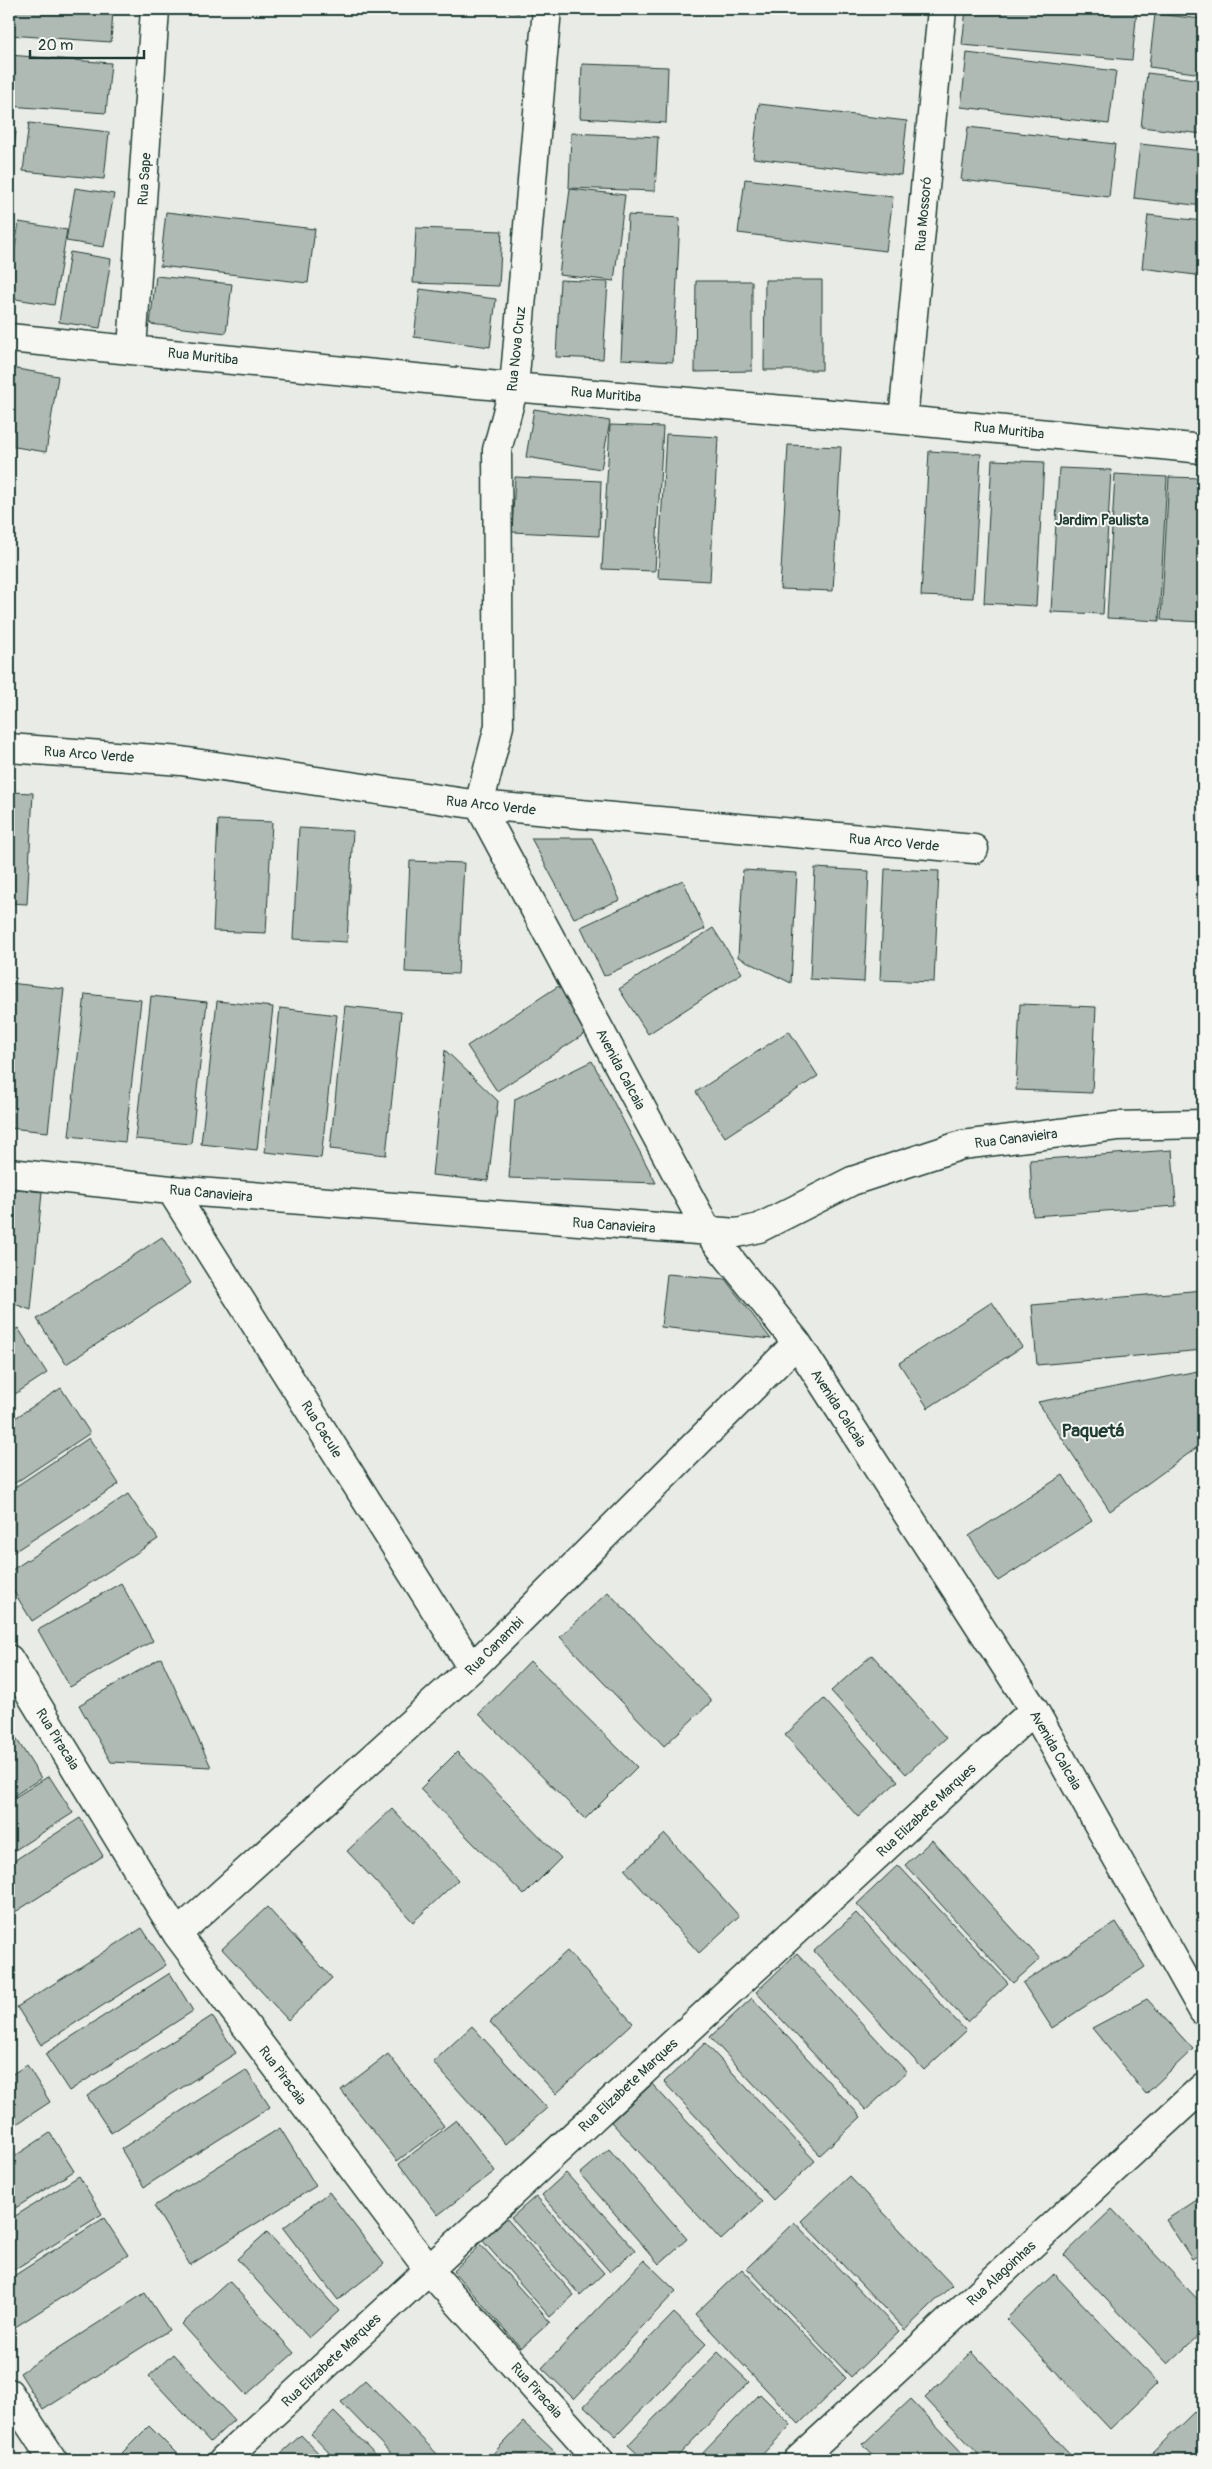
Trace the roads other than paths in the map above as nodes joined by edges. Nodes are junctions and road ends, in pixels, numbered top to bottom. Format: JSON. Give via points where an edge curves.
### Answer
{"nodes":[{"id":1,"x":155,"y":9,"type":"edge"},
{"id":2,"x":547,"y":9,"type":"edge"},
{"id":3,"x":942,"y":9,"type":"edge"},
{"id":4,"x":9,"y":338,"type":"edge"},
{"id":5,"x":132,"y":349,"type":"junction"},
{"id":6,"x":514,"y":386,"type":"junction"},
{"id":7,"x":903,"y":420,"type":"junction"},
{"id":8,"x":1203,"y":449,"type":"edge"},
{"id":9,"x":9,"y":748,"type":"edge"},
{"id":10,"x":479,"y":805,"type":"junction"},
{"id":11,"x":974,"y":849,"type":"dead end"},
{"id":12,"x":1203,"y":1124,"type":"edge"},
{"id":13,"x":9,"y":1172,"type":"edge"},
{"id":14,"x":171,"y":1190,"type":"junction"},
{"id":15,"x":708,"y":1232,"type":"junction"},
{"id":16,"x":797,"y":1343,"type":"junction"},
{"id":17,"x":9,"y":1659,"type":"edge"},
{"id":18,"x":472,"y":1668,"type":"junction"},
{"id":19,"x":1034,"y":1710,"type":"junction"},
{"id":20,"x":177,"y":1934,"type":"junction"},
{"id":21,"x":1203,"y":2011,"type":"edge"},
{"id":22,"x":1203,"y":2086,"type":"edge"},
{"id":23,"x":430,"y":2270,"type":"junction"},
{"id":24,"x":9,"y":2393,"type":"edge"},
{"id":25,"x":53,"y":2460,"type":"edge"},
{"id":26,"x":223,"y":2460,"type":"edge"},
{"id":27,"x":599,"y":2460,"type":"edge"},
{"id":28,"x":798,"y":2460,"type":"edge"}],
"edges":[{"from":1,"to":5,"type":"street","name":"Rua Sape"},
{"from":2,"to":6,"type":"street","name":"Rua Nova Cruz"},
{"from":3,"to":7,"type":"street","name":"Rua Mossoró"},
{"from":4,"to":5,"type":"street","name":"Rua Muritiba"},
{"from":5,"to":6,"type":"street","name":"Rua Muritiba"},
{"from":6,"to":7,"type":"street","name":"Rua Muritiba"},
{"from":6,"to":10,"type":"street","name":"Rua Nova Cruz","via":[[497,450],[496,470],[499,726]]},
{"from":7,"to":8,"type":"street","name":"Rua Muritiba"},
{"from":9,"to":10,"type":"street","name":"Rua Arco Verde","via":[[181,761]]},
{"from":10,"to":11,"type":"street","name":"Rua Arco Verde"},
{"from":10,"to":15,"type":"street","name":"Avenida Calcaia"},
{"from":12,"to":15,"type":"street","name":"Rua Canavieira","via":[[1117,1126],[962,1145],[852,1181],[759,1228],[737,1233]]},
{"from":13,"to":14,"type":"street","name":"Rua Canavieira"},
{"from":14,"to":15,"type":"street","name":"Rua Canavieira"},
{"from":14,"to":18,"type":"street","name":"Rua Cacule"},
{"from":15,"to":16,"type":"street","name":"Avenida Calcaia"},
{"from":16,"to":18,"type":"street","name":"Rua Canambi"},
{"from":16,"to":19,"type":"street","name":"Avenida Calcaia"},
{"from":17,"to":20,"type":"street","name":"Rua Piracaia"},
{"from":18,"to":20,"type":"street","name":"Rua Canambi"},
{"from":19,"to":21,"type":"street","name":"Avenida Calcaia"},
{"from":19,"to":23,"type":"street","name":"Rua Elizabete Marques"},
{"from":20,"to":23,"type":"street","name":"Rua Piracaia"},
{"from":22,"to":28,"type":"street","name":"Rua Alagoinhas"},
{"from":23,"to":26,"type":"street","name":"Rua Elizabete Marques"},
{"from":23,"to":27,"type":"street","name":"Rua Piracaia"},
{"from":24,"to":25,"type":"street"}]}
